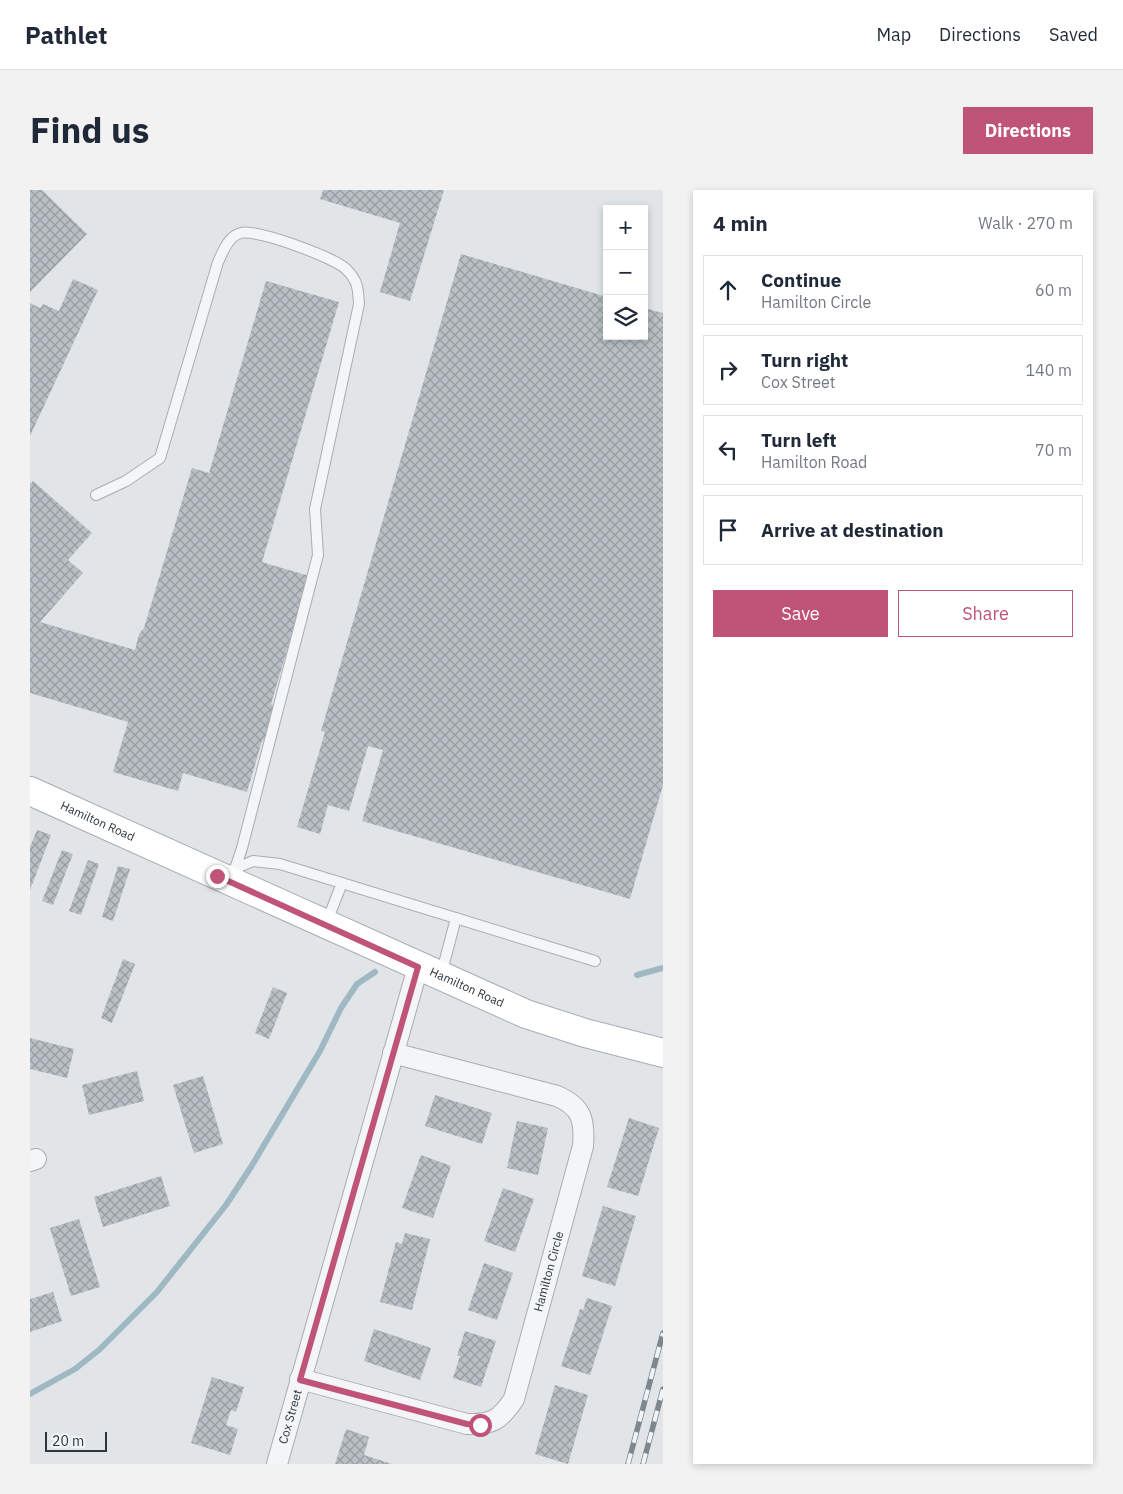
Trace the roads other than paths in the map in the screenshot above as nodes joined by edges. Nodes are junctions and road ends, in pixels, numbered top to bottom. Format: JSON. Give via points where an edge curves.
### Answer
{"nodes":[{"id":1,"x":96,"y":495,"type":"dead end"},
{"id":2,"x":30,"y":791,"type":"edge"},
{"id":3,"x":226,"y":872,"type":"junction"},
{"id":4,"x":342,"y":883,"type":"junction"},
{"id":5,"x":456,"y":918,"type":"junction"},
{"id":6,"x":325,"y":925,"type":"junction"},
{"id":7,"x":595,"y":960,"type":"dead end"},
{"id":8,"x":429,"y":971,"type":"junction"},
{"id":9,"x":393,"y":1053,"type":"junction"},
{"id":10,"x":663,"y":1053,"type":"edge"},
{"id":11,"x":300,"y":1380,"type":"junction"},
{"id":12,"x":277,"y":1464,"type":"edge"}],
"edges":[{"from":1,"to":3,"type":"lane","via":[[160,458],[218,262],[233,237],[241,233],[254,234],[317,253],[345,268],[357,285],[359,304],[315,509],[318,555],[242,848]]},
{"from":2,"to":3,"type":"street","name":"Hamilton Road"},
{"from":3,"to":4,"type":"lane","via":[[253,861],[280,864]]},
{"from":3,"to":6,"type":"street","name":"Hamilton Road"},
{"from":4,"to":5,"type":"lane"},
{"from":4,"to":6,"type":"lane"},
{"from":5,"to":7,"type":"lane"},
{"from":5,"to":8,"type":"lane"},
{"from":6,"to":8,"type":"street","name":"Hamilton Road"},
{"from":8,"to":9,"type":"street","name":"Cox Street"},
{"from":8,"to":10,"type":"street","name":"Hamilton Road","via":[[551,1023]]},
{"from":9,"to":11,"type":"street","name":"Cox Street"},
{"from":9,"to":11,"type":"street","name":"Hamilton Circle","via":[[557,1096],[571,1102],[580,1115],[584,1130],[583,1146],[514,1399],[504,1414],[492,1423],[467,1424]]},
{"from":11,"to":12,"type":"street","name":"Cox Street"}]}
